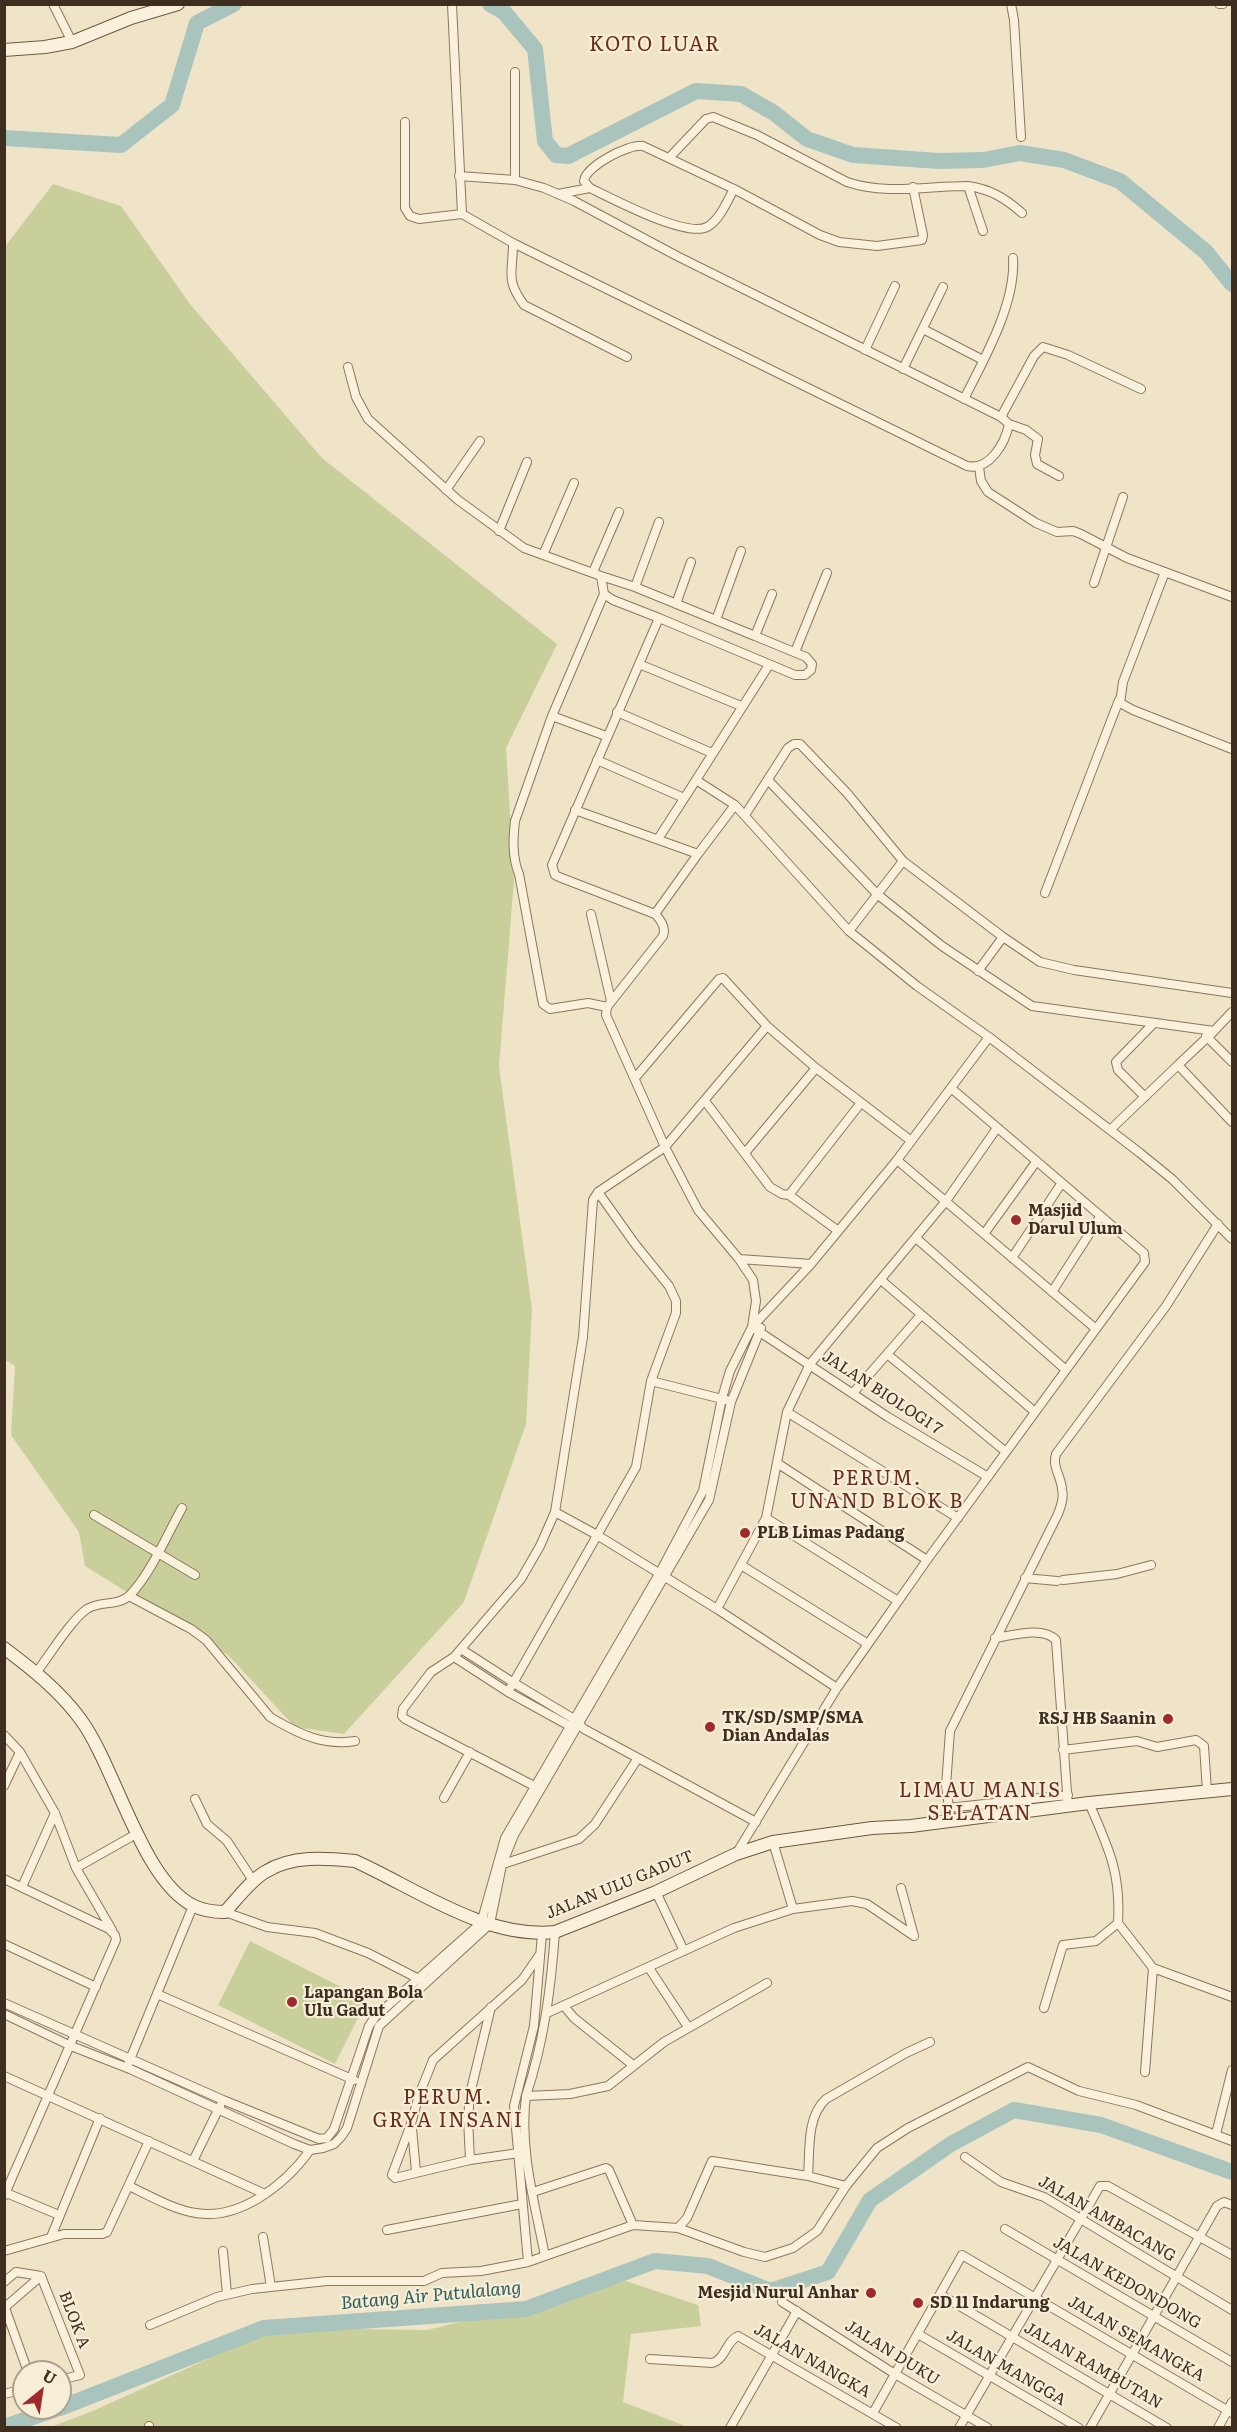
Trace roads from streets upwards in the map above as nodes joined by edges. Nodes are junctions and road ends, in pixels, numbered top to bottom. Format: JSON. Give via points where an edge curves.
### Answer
{"nodes":[{"id":1,"x":53,"y":4,"type":"edge"},
{"id":2,"x":178,"y":4,"type":"edge"},
{"id":3,"x":1011,"y":4,"type":"edge"},
{"id":4,"x":452,"y":5,"type":"edge"},
{"id":5,"x":72,"y":42,"type":"junction"},
{"id":6,"x":4,"y":50,"type":"edge"},
{"id":7,"x":515,"y":72,"type":"dead end"},
{"id":8,"x":405,"y":122,"type":"dead end"},
{"id":9,"x":1021,"y":137,"type":"dead end"},
{"id":10,"x":669,"y":158,"type":"junction"},
{"id":11,"x":459,"y":176,"type":"junction"},
{"id":12,"x":515,"y":180,"type":"junction"},
{"id":13,"x":968,"y":186,"type":"junction"},
{"id":14,"x":913,"y":187,"type":"junction"},
{"id":15,"x":590,"y":188,"type":"junction"},
{"id":16,"x":734,"y":189,"type":"junction"},
{"id":17,"x":556,"y":194,"type":"junction"},
{"id":18,"x":1022,"y":213,"type":"dead end"},
{"id":19,"x":462,"y":214,"type":"junction"},
{"id":20,"x":983,"y":231,"type":"dead end"},
{"id":21,"x":513,"y":243,"type":"junction"},
{"id":22,"x":1013,"y":258,"type":"dead end"},
{"id":23,"x":895,"y":286,"type":"dead end"},
{"id":24,"x":943,"y":287,"type":"dead end"},
{"id":25,"x":923,"y":329,"type":"junction"},
{"id":26,"x":865,"y":350,"type":"junction"},
{"id":27,"x":627,"y":357,"type":"dead end"},
{"id":28,"x":983,"y":360,"type":"junction"},
{"id":29,"x":348,"y":367,"type":"dead end"},
{"id":30,"x":903,"y":369,"type":"junction"},
{"id":31,"x":1142,"y":389,"type":"dead end"},
{"id":32,"x":964,"y":399,"type":"junction"},
{"id":33,"x":1001,"y":417,"type":"junction"},
{"id":34,"x":1009,"y":424,"type":"junction"},
{"id":35,"x":480,"y":441,"type":"dead end"},
{"id":36,"x":527,"y":462,"type":"dead end"},
{"id":37,"x":979,"y":467,"type":"junction"},
{"id":38,"x":1059,"y":476,"type":"dead end"},
{"id":39,"x":574,"y":483,"type":"dead end"},
{"id":40,"x":446,"y":490,"type":"junction"},
{"id":41,"x":1123,"y":496,"type":"dead end"},
{"id":42,"x":619,"y":512,"type":"dead end"},
{"id":43,"x":659,"y":522,"type":"dead end"},
{"id":44,"x":499,"y":531,"type":"junction"},
{"id":45,"x":1105,"y":546,"type":"junction"},
{"id":46,"x":741,"y":551,"type":"dead end"},
{"id":47,"x":543,"y":555,"type":"junction"},
{"id":48,"x":691,"y":562,"type":"dead end"},
{"id":49,"x":1165,"y":572,"type":"junction"},
{"id":50,"x":827,"y":573,"type":"dead end"},
{"id":51,"x":597,"y":574,"type":"junction"},
{"id":52,"x":1094,"y":583,"type":"dead end"},
{"id":53,"x":635,"y":587,"type":"junction"},
{"id":54,"x":604,"y":594,"type":"junction"},
{"id":55,"x":772,"y":594,"type":"dead end"},
{"id":56,"x":1233,"y":597,"type":"edge"},
{"id":57,"x":676,"y":604,"type":"junction"},
{"id":58,"x":659,"y":618,"type":"junction"},
{"id":59,"x":716,"y":620,"type":"junction"},
{"id":60,"x":754,"y":636,"type":"junction"},
{"id":61,"x":795,"y":652,"type":"junction"},
{"id":62,"x":639,"y":664,"type":"junction"},
{"id":63,"x":769,"y":665,"type":"junction"},
{"id":64,"x":1119,"y":700,"type":"junction"},
{"id":65,"x":741,"y":706,"type":"junction"},
{"id":66,"x":617,"y":712,"type":"junction"},
{"id":67,"x":552,"y":716,"type":"junction"},
{"id":68,"x":606,"y":736,"type":"junction"},
{"id":69,"x":1233,"y":749,"type":"edge"},
{"id":70,"x":712,"y":753,"type":"junction"},
{"id":71,"x":597,"y":760,"type":"junction"},
{"id":72,"x":696,"y":780,"type":"junction"},
{"id":73,"x":768,"y":780,"type":"junction"},
{"id":74,"x":684,"y":798,"type":"junction"},
{"id":75,"x":735,"y":805,"type":"junction"},
{"id":76,"x":574,"y":810,"type":"junction"},
{"id":77,"x":745,"y":815,"type":"junction"},
{"id":78,"x":658,"y":839,"type":"junction"},
{"id":79,"x":698,"y":854,"type":"junction"},
{"id":80,"x":903,"y":861,"type":"junction"},
{"id":81,"x":1045,"y":893,"type":"dead end"},
{"id":82,"x":877,"y":894,"type":"junction"},
{"id":83,"x":591,"y":914,"type":"dead end"},
{"id":84,"x":656,"y":914,"type":"junction"},
{"id":85,"x":849,"y":932,"type":"junction"},
{"id":86,"x":1003,"y":937,"type":"junction"},
{"id":87,"x":978,"y":970,"type":"junction"},
{"id":88,"x":1233,"y":993,"type":"edge"},
{"id":89,"x":609,"y":1004,"type":"junction"},
{"id":90,"x":1233,"y":1012,"type":"edge"},
{"id":91,"x":1154,"y":1023,"type":"junction"},
{"id":92,"x":767,"y":1026,"type":"junction"},
{"id":93,"x":1210,"y":1033,"type":"junction"},
{"id":94,"x":989,"y":1037,"type":"junction"},
{"id":95,"x":1233,"y":1062,"type":"edge"},
{"id":96,"x":1178,"y":1065,"type":"junction"},
{"id":97,"x":816,"y":1068,"type":"junction"},
{"id":98,"x":635,"y":1078,"type":"junction"},
{"id":99,"x":951,"y":1088,"type":"junction"},
{"id":100,"x":1144,"y":1097,"type":"junction"},
{"id":101,"x":705,"y":1101,"type":"junction"},
{"id":102,"x":860,"y":1104,"type":"junction"},
{"id":103,"x":1233,"y":1122,"type":"edge"},
{"id":104,"x":997,"y":1128,"type":"junction"},
{"id":105,"x":1110,"y":1130,"type":"junction"},
{"id":106,"x":910,"y":1140,"type":"junction"},
{"id":107,"x":665,"y":1147,"type":"junction"},
{"id":108,"x":745,"y":1153,"type":"junction"},
{"id":109,"x":897,"y":1160,"type":"junction"},
{"id":110,"x":1036,"y":1162,"type":"junction"},
{"id":111,"x":1061,"y":1184,"type":"junction"},
{"id":112,"x":598,"y":1192,"type":"junction"},
{"id":113,"x":789,"y":1195,"type":"junction"},
{"id":114,"x":946,"y":1201,"type":"junction"},
{"id":115,"x":1100,"y":1217,"type":"junction"},
{"id":116,"x":1218,"y":1224,"type":"junction"},
{"id":117,"x":837,"y":1230,"type":"junction"},
{"id":118,"x":984,"y":1234,"type":"junction"},
{"id":119,"x":916,"y":1238,"type":"junction"},
{"id":120,"x":1233,"y":1239,"type":"edge"},
{"id":121,"x":1011,"y":1258,"type":"junction"},
{"id":122,"x":739,"y":1259,"type":"junction"},
{"id":123,"x":811,"y":1264,"type":"junction"},
{"id":124,"x":881,"y":1280,"type":"junction"},
{"id":125,"x":1052,"y":1292,"type":"junction"},
{"id":126,"x":921,"y":1315,"type":"junction"},
{"id":127,"x":764,"y":1317,"type":"junction"},
{"id":128,"x":752,"y":1327,"type":"junction"},
{"id":129,"x":1096,"y":1329,"type":"junction"},
{"id":130,"x":760,"y":1332,"type":"junction"},
{"id":131,"x":887,"y":1354,"type":"junction"},
{"id":132,"x":810,"y":1364,"type":"junction"},
{"id":133,"x":1066,"y":1370,"type":"junction"},
{"id":134,"x":651,"y":1381,"type":"junction"},
{"id":135,"x":853,"y":1393,"type":"junction"},
{"id":136,"x":722,"y":1398,"type":"junction"},
{"id":137,"x":731,"y":1402,"type":"junction"},
{"id":138,"x":787,"y":1412,"type":"junction"},
{"id":139,"x":1035,"y":1412,"type":"junction"},
{"id":140,"x":1006,"y":1452,"type":"junction"},
{"id":141,"x":777,"y":1462,"type":"junction"},
{"id":142,"x":988,"y":1477,"type":"junction"},
{"id":143,"x":182,"y":1508,"type":"dead end"},
{"id":144,"x":555,"y":1512,"type":"junction"},
{"id":145,"x":94,"y":1515,"type":"dead end"},
{"id":146,"x":766,"y":1518,"type":"junction"},
{"id":147,"x":958,"y":1518,"type":"junction"},
{"id":148,"x":597,"y":1534,"type":"junction"},
{"id":149,"x":156,"y":1554,"type":"junction"},
{"id":150,"x":927,"y":1560,"type":"junction"},
{"id":151,"x":741,"y":1565,"type":"junction"},
{"id":152,"x":1151,"y":1565,"type":"dead end"},
{"id":153,"x":195,"y":1575,"type":"dead end"},
{"id":154,"x":661,"y":1575,"type":"junction"},
{"id":155,"x":1025,"y":1578,"type":"junction"},
{"id":156,"x":129,"y":1596,"type":"junction"},
{"id":157,"x":898,"y":1601,"type":"junction"},
{"id":158,"x":717,"y":1609,"type":"junction"},
{"id":159,"x":995,"y":1638,"type":"junction"},
{"id":160,"x":868,"y":1644,"type":"junction"},
{"id":161,"x":4,"y":1648,"type":"edge"},
{"id":162,"x":461,"y":1649,"type":"junction"},
{"id":163,"x":454,"y":1657,"type":"junction"},
{"id":164,"x":36,"y":1673,"type":"junction"},
{"id":165,"x":513,"y":1683,"type":"junction"},
{"id":166,"x":837,"y":1688,"type":"junction"},
{"id":167,"x":507,"y":1692,"type":"junction"},
{"id":168,"x":577,"y":1725,"type":"junction"},
{"id":169,"x":4,"y":1735,"type":"edge"},
{"id":170,"x":355,"y":1741,"type":"dead end"},
{"id":171,"x":1063,"y":1750,"type":"junction"},
{"id":172,"x":20,"y":1752,"type":"junction"},
{"id":173,"x":470,"y":1752,"type":"junction"},
{"id":174,"x":638,"y":1758,"type":"junction"},
{"id":175,"x":4,"y":1786,"type":"edge"},
{"id":176,"x":538,"y":1788,"type":"junction"},
{"id":177,"x":1233,"y":1789,"type":"edge"},
{"id":178,"x":1207,"y":1791,"type":"junction"},
{"id":179,"x":195,"y":1798,"type":"dead end"},
{"id":180,"x":444,"y":1798,"type":"dead end"},
{"id":181,"x":1068,"y":1800,"type":"junction"},
{"id":182,"x":1089,"y":1803,"type":"junction"},
{"id":183,"x":948,"y":1808,"type":"junction"},
{"id":184,"x":55,"y":1813,"type":"junction"},
{"id":185,"x":951,"y":1821,"type":"junction"},
{"id":186,"x":756,"y":1822,"type":"junction"},
{"id":187,"x":138,"y":1833,"type":"junction"},
{"id":188,"x":773,"y":1842,"type":"junction"},
{"id":189,"x":735,"y":1854,"type":"junction"},
{"id":190,"x":500,"y":1865,"type":"junction"},
{"id":191,"x":76,"y":1868,"type":"junction"},
{"id":192,"x":4,"y":1879,"type":"edge"},
{"id":193,"x":254,"y":1882,"type":"junction"},
{"id":194,"x":22,"y":1887,"type":"junction"},
{"id":195,"x":901,"y":1888,"type":"dead end"},
{"id":196,"x":656,"y":1892,"type":"junction"},
{"id":197,"x":193,"y":1906,"type":"junction"},
{"id":198,"x":793,"y":1909,"type":"junction"},
{"id":199,"x":225,"y":1912,"type":"junction"},
{"id":200,"x":485,"y":1923,"type":"junction"},
{"id":201,"x":1119,"y":1923,"type":"junction"},
{"id":202,"x":113,"y":1932,"type":"junction"},
{"id":203,"x":549,"y":1933,"type":"junction"},
{"id":204,"x":4,"y":1944,"type":"edge"},
{"id":205,"x":684,"y":1952,"type":"junction"},
{"id":206,"x":540,"y":1954,"type":"junction"},
{"id":207,"x":649,"y":1968,"type":"junction"},
{"id":208,"x":1153,"y":1968,"type":"junction"},
{"id":209,"x":422,"y":1981,"type":"junction"},
{"id":210,"x":767,"y":1983,"type":"dead end"},
{"id":211,"x":96,"y":1987,"type":"junction"},
{"id":212,"x":157,"y":1994,"type":"junction"},
{"id":213,"x":1233,"y":1997,"type":"edge"},
{"id":214,"x":4,"y":2003,"type":"edge"},
{"id":215,"x":564,"y":2006,"type":"junction"},
{"id":216,"x":491,"y":2007,"type":"junction"},
{"id":217,"x":1044,"y":2008,"type":"dead end"},
{"id":218,"x":547,"y":2013,"type":"junction"},
{"id":219,"x":4,"y":2014,"type":"edge"},
{"id":220,"x":688,"y":2027,"type":"junction"},
{"id":221,"x":76,"y":2036,"type":"junction"},
{"id":222,"x":930,"y":2042,"type":"dead end"},
{"id":223,"x":71,"y":2046,"type":"junction"},
{"id":224,"x":130,"y":2058,"type":"junction"},
{"id":225,"x":633,"y":2066,"type":"junction"},
{"id":226,"x":127,"y":2068,"type":"junction"},
{"id":227,"x":1233,"y":2070,"type":"edge"},
{"id":228,"x":1145,"y":2072,"type":"dead end"},
{"id":229,"x":4,"y":2076,"type":"edge"},
{"id":230,"x":350,"y":2078,"type":"junction"},
{"id":231,"x":361,"y":2082,"type":"junction"},
{"id":232,"x":50,"y":2095,"type":"junction"},
{"id":233,"x":526,"y":2096,"type":"junction"},
{"id":234,"x":223,"y":2100,"type":"junction"},
{"id":235,"x":218,"y":2110,"type":"junction"},
{"id":236,"x":100,"y":2118,"type":"junction"},
{"id":237,"x":411,"y":2124,"type":"junction"},
{"id":238,"x":1216,"y":2134,"type":"junction"},
{"id":239,"x":148,"y":2141,"type":"junction"},
{"id":240,"x":1233,"y":2141,"type":"edge"},
{"id":241,"x":309,"y":2150,"type":"junction"},
{"id":242,"x":519,"y":2153,"type":"junction"},
{"id":243,"x":965,"y":2157,"type":"dead end"},
{"id":244,"x":470,"y":2160,"type":"junction"},
{"id":245,"x":193,"y":2161,"type":"junction"},
{"id":246,"x":416,"y":2172,"type":"junction"},
{"id":247,"x":808,"y":2176,"type":"junction"},
{"id":248,"x":129,"y":2186,"type":"junction"},
{"id":249,"x":846,"y":2186,"type":"junction"},
{"id":250,"x":533,"y":2192,"type":"junction"},
{"id":251,"x":5,"y":2193,"type":"edge"},
{"id":252,"x":265,"y":2194,"type":"junction"},
{"id":253,"x":522,"y":2204,"type":"junction"},
{"id":254,"x":1231,"y":2204,"type":"edge"},
{"id":255,"x":59,"y":2215,"type":"junction"},
{"id":256,"x":1080,"y":2219,"type":"junction"},
{"id":257,"x":633,"y":2225,"type":"junction"},
{"id":258,"x":678,"y":2228,"type":"junction"},
{"id":259,"x":1005,"y":2229,"type":"dead end"},
{"id":260,"x":387,"y":2230,"type":"dead end"},
{"id":261,"x":1200,"y":2236,"type":"junction"},
{"id":262,"x":51,"y":2237,"type":"junction"},
{"id":263,"x":263,"y":2237,"type":"dead end"},
{"id":264,"x":4,"y":2251,"type":"edge"},
{"id":265,"x":223,"y":2251,"type":"dead end"},
{"id":266,"x":1233,"y":2255,"type":"edge"},
{"id":267,"x":545,"y":2256,"type":"junction"},
{"id":268,"x":1056,"y":2259,"type":"junction"},
{"id":269,"x":528,"y":2262,"type":"junction"},
{"id":270,"x":41,"y":2276,"type":"junction"},
{"id":271,"x":1177,"y":2277,"type":"junction"},
{"id":272,"x":4,"y":2282,"type":"edge"},
{"id":273,"x":271,"y":2287,"type":"junction"},
{"id":274,"x":227,"y":2294,"type":"junction"},
{"id":275,"x":942,"y":2295,"type":"junction"},
{"id":276,"x":1035,"y":2297,"type":"junction"},
{"id":277,"x":782,"y":2302,"type":"dead end"},
{"id":278,"x":5,"y":2308,"type":"edge"},
{"id":279,"x":1233,"y":2310,"type":"edge"},
{"id":280,"x":797,"y":2311,"type":"junction"},
{"id":281,"x":1154,"y":2316,"type":"junction"},
{"id":282,"x":150,"y":2325,"type":"dead end"},
{"id":283,"x":918,"y":2334,"type":"junction"},
{"id":284,"x":1012,"y":2336,"type":"junction"},
{"id":285,"x":771,"y":2354,"type":"junction"},
{"id":286,"x":1132,"y":2354,"type":"junction"},
{"id":287,"x":650,"y":2359,"type":"dead end"},
{"id":288,"x":24,"y":2360,"type":"edge"},
{"id":289,"x":1233,"y":2362,"type":"edge"},
{"id":290,"x":895,"y":2374,"type":"junction"},
{"id":291,"x":989,"y":2375,"type":"junction"},
{"id":292,"x":72,"y":2377,"type":"edge"},
{"id":293,"x":1109,"y":2393,"type":"junction"},
{"id":294,"x":1231,"y":2408,"type":"edge"},
{"id":295,"x":873,"y":2413,"type":"junction"},
{"id":296,"x":967,"y":2415,"type":"junction"},
{"id":297,"x":730,"y":2427,"type":"edge"},
{"id":298,"x":897,"y":2427,"type":"edge"},
{"id":299,"x":959,"y":2427,"type":"edge"},
{"id":300,"x":988,"y":2427,"type":"edge"},
{"id":301,"x":1079,"y":2427,"type":"edge"},
{"id":302,"x":1089,"y":2427,"type":"edge"},
{"id":303,"x":1167,"y":2427,"type":"edge"},
{"id":304,"x":1218,"y":2427,"type":"edge"}],
"edges":[{"from":1,"to":5,"type":"street"},
{"from":2,"to":5,"type":"street"},
{"from":3,"to":9,"type":"street"},
{"from":4,"to":11,"type":"street"},
{"from":5,"to":6,"type":"street"},
{"from":7,"to":12,"type":"street"},
{"from":8,"to":19,"type":"street","via":[[405,208],[410,216],[419,219]]},
{"from":10,"to":14,"type":"street","via":[[706,119],[713,117],[861,187]]},
{"from":10,"to":15,"type":"street","via":[[644,146],[629,147],[589,170],[584,181]]},
{"from":10,"to":16,"type":"street"},
{"from":11,"to":12,"type":"street"},
{"from":11,"to":19,"type":"street"},
{"from":12,"to":17,"type":"street"},
{"from":13,"to":14,"type":"street"},
{"from":13,"to":18,"type":"street","via":[[994,192]]},
{"from":13,"to":20,"type":"street"},
{"from":14,"to":16,"type":"street","via":[[922,240],[877,246],[855,246],[820,235]]},
{"from":15,"to":16,"type":"street","via":[[688,230],[708,227],[717,219]]},
{"from":15,"to":17,"type":"street"},
{"from":17,"to":26,"type":"street"},
{"from":19,"to":21,"type":"street"},
{"from":21,"to":27,"type":"street","via":[[510,280],[524,305]]},
{"from":21,"to":37,"type":"street","via":[[967,466]]},
{"from":22,"to":28,"type":"street","via":[[1005,307]]},
{"from":23,"to":26,"type":"street"},
{"from":24,"to":25,"type":"street"},
{"from":25,"to":28,"type":"street"},
{"from":25,"to":30,"type":"street"},
{"from":26,"to":30,"type":"street"},
{"from":28,"to":32,"type":"street"},
{"from":29,"to":40,"type":"street","via":[[356,397],[368,419]]},
{"from":30,"to":32,"type":"street"},
{"from":31,"to":33,"type":"street","via":[[1043,346]]},
{"from":32,"to":33,"type":"street"},
{"from":33,"to":34,"type":"street"},
{"from":34,"to":37,"type":"street","via":[[993,456]]},
{"from":34,"to":38,"type":"street","via":[[1035,435],[1037,464]]},
{"from":35,"to":40,"type":"street"},
{"from":36,"to":44,"type":"street"},
{"from":37,"to":45,"type":"street","via":[[988,492],[1036,523],[1057,532],[1073,531]]},
{"from":39,"to":47,"type":"street"},
{"from":40,"to":44,"type":"street"},
{"from":41,"to":45,"type":"street"},
{"from":42,"to":51,"type":"street"},
{"from":43,"to":53,"type":"street"},
{"from":44,"to":47,"type":"street"},
{"from":45,"to":49,"type":"street"},
{"from":45,"to":52,"type":"street"},
{"from":46,"to":59,"type":"street"},
{"from":47,"to":51,"type":"street"},
{"from":48,"to":57,"type":"street"},
{"from":49,"to":56,"type":"street"},
{"from":49,"to":64,"type":"street"},
{"from":50,"to":61,"type":"street"},
{"from":51,"to":53,"type":"street"},
{"from":51,"to":54,"type":"street"},
{"from":53,"to":57,"type":"street"},
{"from":54,"to":58,"type":"street"},
{"from":54,"to":67,"type":"street"},
{"from":55,"to":60,"type":"street"},
{"from":57,"to":59,"type":"street"},
{"from":58,"to":62,"type":"street"},
{"from":58,"to":63,"type":"street"},
{"from":59,"to":60,"type":"street"},
{"from":60,"to":61,"type":"street"},
{"from":61,"to":63,"type":"street","via":[[812,664],[805,675]]},
{"from":62,"to":65,"type":"street"},
{"from":62,"to":66,"type":"street"},
{"from":63,"to":65,"type":"street"},
{"from":64,"to":69,"type":"street","via":[[1133,710]]},
{"from":64,"to":81,"type":"street"},
{"from":65,"to":70,"type":"street"},
{"from":66,"to":68,"type":"street"},
{"from":66,"to":70,"type":"street"},
{"from":67,"to":68,"type":"street"},
{"from":67,"to":89,"type":"street","via":[[515,821],[514,862],[543,1004],[550,1009]]},
{"from":68,"to":71,"type":"street"},
{"from":70,"to":72,"type":"street"},
{"from":71,"to":74,"type":"street"},
{"from":71,"to":76,"type":"street"},
{"from":72,"to":74,"type":"street"},
{"from":72,"to":75,"type":"street"},
{"from":73,"to":77,"type":"street"},
{"from":73,"to":80,"type":"street","via":[[788,748],[803,745]]},
{"from":73,"to":82,"type":"street"},
{"from":74,"to":78,"type":"street"},
{"from":75,"to":77,"type":"street"},
{"from":75,"to":79,"type":"street"},
{"from":76,"to":78,"type":"street"},
{"from":76,"to":84,"type":"street","via":[[552,865],[555,875]]},
{"from":77,"to":85,"type":"street"},
{"from":78,"to":79,"type":"street"},
{"from":79,"to":84,"type":"street"},
{"from":80,"to":82,"type":"street"},
{"from":80,"to":86,"type":"street"},
{"from":82,"to":85,"type":"street"},
{"from":82,"to":87,"type":"street"},
{"from":83,"to":89,"type":"street"},
{"from":84,"to":89,"type":"street","via":[[665,930],[663,936]]},
{"from":85,"to":94,"type":"street"},
{"from":86,"to":87,"type":"street"},
{"from":86,"to":88,"type":"street","via":[[1047,964]]},
{"from":87,"to":91,"type":"street","via":[[1032,1006]]},
{"from":89,"to":98,"type":"street","via":[[606,1015]]},
{"from":90,"to":93,"type":"street"},
{"from":91,"to":93,"type":"street"},
{"from":91,"to":100,"type":"street","via":[[1116,1062],[1116,1067]]},
{"from":92,"to":97,"type":"street"},
{"from":92,"to":98,"type":"street","via":[[721,978]]},
{"from":92,"to":101,"type":"street"},
{"from":93,"to":95,"type":"street"},
{"from":93,"to":96,"type":"street"},
{"from":94,"to":99,"type":"street"},
{"from":94,"to":105,"type":"street"},
{"from":96,"to":100,"type":"street"},
{"from":96,"to":103,"type":"street"},
{"from":97,"to":102,"type":"street"},
{"from":97,"to":108,"type":"street"},
{"from":98,"to":107,"type":"street"},
{"from":99,"to":104,"type":"street"},
{"from":99,"to":106,"type":"street"},
{"from":100,"to":105,"type":"street"},
{"from":101,"to":107,"type":"street"},
{"from":101,"to":108,"type":"street"},
{"from":102,"to":106,"type":"street"},
{"from":102,"to":113,"type":"street"},
{"from":104,"to":110,"type":"street"},
{"from":104,"to":114,"type":"street"},
{"from":105,"to":116,"type":"street","via":[[1172,1179]]},
{"from":106,"to":109,"type":"street"},
{"from":107,"to":112,"type":"street"},
{"from":107,"to":122,"type":"street","via":[[698,1210]]},
{"from":108,"to":113,"type":"street","via":[[770,1187]]},
{"from":109,"to":114,"type":"street"},
{"from":109,"to":117,"type":"street"},
{"from":110,"to":111,"type":"street"},
{"from":110,"to":118,"type":"street"},
{"from":111,"to":115,"type":"street"},
{"from":111,"to":121,"type":"street"},
{"from":112,"to":134,"type":"street","via":[[669,1286],[676,1301],[676,1313]]},
{"from":112,"to":144,"type":"street","via":[[592,1204],[583,1337]]},
{"from":113,"to":117,"type":"street"},
{"from":114,"to":118,"type":"street"},
{"from":114,"to":119,"type":"street"},
{"from":115,"to":125,"type":"street"},
{"from":115,"to":129,"type":"street","via":[[1144,1253],[1145,1262]]},
{"from":116,"to":120,"type":"street"},
{"from":116,"to":155,"type":"street","via":[[1166,1306],[1056,1454],[1063,1498]]},
{"from":117,"to":123,"type":"street"},
{"from":118,"to":121,"type":"street"},
{"from":119,"to":124,"type":"street"},
{"from":119,"to":133,"type":"street"},
{"from":121,"to":125,"type":"street"},
{"from":122,"to":123,"type":"street"},
{"from":122,"to":128,"type":"street","via":[[753,1280],[756,1301]]},
{"from":123,"to":127,"type":"street"},
{"from":124,"to":126,"type":"street"},
{"from":124,"to":132,"type":"street"},
{"from":125,"to":129,"type":"street"},
{"from":126,"to":131,"type":"street"},
{"from":126,"to":139,"type":"street"},
{"from":127,"to":128,"type":"street"},
{"from":127,"to":130,"type":"street"},
{"from":128,"to":130,"type":"street","name":"JALAN BIOLOGI 7"},
{"from":128,"to":136,"type":"street","via":[[730,1371]]},
{"from":129,"to":133,"type":"street"},
{"from":130,"to":132,"type":"street","name":"JALAN BIOLOGI 7"},
{"from":130,"to":137,"type":"street"},
{"from":131,"to":135,"type":"street"},
{"from":131,"to":140,"type":"street"},
{"from":132,"to":135,"type":"street","name":"JALAN BIOLOGI 7"},
{"from":132,"to":138,"type":"street"},
{"from":133,"to":139,"type":"street"},
{"from":134,"to":136,"type":"street"},
{"from":134,"to":148,"type":"street","via":[[636,1467]]},
{"from":135,"to":142,"type":"street","name":"JALAN BIOLOGI 7"},
{"from":136,"to":137,"type":"street"},
{"from":136,"to":154,"type":"street","via":[[703,1491]]},
{"from":137,"to":154,"type":"street","via":[[709,1500]]},
{"from":138,"to":141,"type":"street"},
{"from":138,"to":147,"type":"street"},
{"from":139,"to":140,"type":"street"},
{"from":140,"to":142,"type":"street"},
{"from":141,"to":146,"type":"street"},
{"from":141,"to":150,"type":"street"},
{"from":142,"to":147,"type":"street"},
{"from":143,"to":149,"type":"street"},
{"from":144,"to":148,"type":"street"},
{"from":144,"to":162,"type":"street","via":[[521,1579]]},
{"from":145,"to":149,"type":"street"},
{"from":146,"to":151,"type":"street"},
{"from":146,"to":157,"type":"street"},
{"from":147,"to":150,"type":"street"},
{"from":148,"to":154,"type":"street"},
{"from":148,"to":165,"type":"street"},
{"from":149,"to":153,"type":"street"},
{"from":149,"to":156,"type":"street"},
{"from":150,"to":157,"type":"street"},
{"from":151,"to":158,"type":"street"},
{"from":151,"to":160,"type":"street"},
{"from":152,"to":155,"type":"street","via":[[1060,1581]]},
{"from":154,"to":158,"type":"street"},
{"from":154,"to":168,"type":"street"},
{"from":155,"to":159,"type":"street"},
{"from":156,"to":164,"type":"street","via":[[85,1610]]},
{"from":156,"to":170,"type":"street","via":[[206,1640],[270,1717],[315,1740]]},
{"from":157,"to":160,"type":"street"},
{"from":158,"to":166,"type":"street"},
{"from":159,"to":171,"type":"street","via":[[1041,1632],[1056,1640]]},
{"from":159,"to":183,"type":"street","via":[[950,1731]]},
{"from":160,"to":166,"type":"street"},
{"from":161,"to":164,"type":"street"},
{"from":162,"to":163,"type":"street"},
{"from":162,"to":165,"type":"street"},
{"from":163,"to":167,"type":"street"},
{"from":163,"to":173,"type":"street","via":[[431,1672],[403,1709],[402,1716]]},
{"from":164,"to":187,"type":"street","via":[[60,1694],[98,1746]]},
{"from":165,"to":167,"type":"street"},
{"from":165,"to":168,"type":"street"},
{"from":166,"to":186,"type":"street"},
{"from":167,"to":168,"type":"street"},
{"from":168,"to":174,"type":"street"},
{"from":168,"to":176,"type":"street"},
{"from":169,"to":172,"type":"street"},
{"from":171,"to":178,"type":"street","via":[[1137,1741],[1157,1747],[1196,1740],[1204,1746]]},
{"from":171,"to":181,"type":"street"},
{"from":172,"to":175,"type":"street"},
{"from":172,"to":184,"type":"street"},
{"from":173,"to":176,"type":"street"},
{"from":173,"to":180,"type":"street"},
{"from":174,"to":186,"type":"street"},
{"from":174,"to":190,"type":"street","via":[[595,1824],[579,1839]]},
{"from":176,"to":190,"type":"street","via":[[505,1838]]},
{"from":177,"to":178,"type":"street","name":"JALAN ULU GADUT"},
{"from":178,"to":182,"type":"street","name":"JALAN ULU GADUT"},
{"from":179,"to":193,"type":"street","via":[[207,1824],[227,1840]]},
{"from":181,"to":182,"type":"street","name":"JALAN ULU GADUT"},
{"from":181,"to":183,"type":"street"},
{"from":181,"to":185,"type":"street","name":"JALAN ULU GADUT"},
{"from":182,"to":201,"type":"street","via":[[1116,1872]]},
{"from":183,"to":185,"type":"street"},
{"from":184,"to":191,"type":"street"},
{"from":184,"to":194,"type":"street"},
{"from":185,"to":188,"type":"street","name":"JALAN ULU GADUT"},
{"from":186,"to":189,"type":"street"},
{"from":187,"to":191,"type":"street"},
{"from":187,"to":197,"type":"street","via":[[173,1891]]},
{"from":188,"to":189,"type":"street","name":"JALAN ULU GADUT"},
{"from":188,"to":198,"type":"street"},
{"from":189,"to":196,"type":"street","name":"JALAN ULU GADUT"},
{"from":190,"to":200,"type":"street"},
{"from":191,"to":202,"type":"street"},
{"from":192,"to":194,"type":"street"},
{"from":193,"to":199,"type":"street","name":"JALAN ULU GADUT"},
{"from":193,"to":200,"type":"street","name":"JALAN ULU GADUT","via":[[279,1865],[300,1860],[355,1861]]},
{"from":194,"to":202,"type":"street"},
{"from":195,"to":198,"type":"street","via":[[914,1936],[867,1904],[852,1900]]},
{"from":196,"to":203,"type":"street","name":"JALAN ULU GADUT"},
{"from":196,"to":205,"type":"street"},
{"from":197,"to":199,"type":"street","via":[[208,1912]]},
{"from":197,"to":212,"type":"street"},
{"from":198,"to":205,"type":"street","via":[[734,1928]]},
{"from":199,"to":209,"type":"street","via":[[267,1927],[315,1932]]},
{"from":200,"to":203,"type":"street","name":"JALAN ULU GADUT"},
{"from":200,"to":209,"type":"street"},
{"from":201,"to":208,"type":"street"},
{"from":201,"to":217,"type":"street","via":[[1096,1941],[1063,1945]]},
{"from":202,"to":211,"type":"street","via":[[116,1940]]},
{"from":203,"to":206,"type":"street"},
{"from":203,"to":218,"type":"street"},
{"from":204,"to":211,"type":"street"},
{"from":205,"to":207,"type":"street"},
{"from":206,"to":216,"type":"street","via":[[522,1980]]},
{"from":206,"to":242,"type":"street","via":[[534,2026],[514,2106]]},
{"from":207,"to":215,"type":"street"},
{"from":207,"to":220,"type":"street"},
{"from":208,"to":213,"type":"street"},
{"from":208,"to":228,"type":"street"},
{"from":209,"to":230,"type":"street","via":[[369,2026]]},
{"from":209,"to":231,"type":"street","via":[[379,2026]]},
{"from":210,"to":220,"type":"street"},
{"from":211,"to":221,"type":"street"},
{"from":212,"to":224,"type":"street"},
{"from":212,"to":230,"type":"street"},
{"from":214,"to":221,"type":"street"},
{"from":215,"to":218,"type":"street"},
{"from":215,"to":225,"type":"street"},
{"from":216,"to":237,"type":"street","via":[[433,2061]]},
{"from":216,"to":244,"type":"street","via":[[470,2094]]},
{"from":218,"to":233,"type":"street"},
{"from":219,"to":223,"type":"street"},
{"from":220,"to":225,"type":"street"},
{"from":221,"to":223,"type":"street"},
{"from":221,"to":224,"type":"street"},
{"from":222,"to":247,"type":"street","via":[[820,2104],[812,2130]]},
{"from":223,"to":226,"type":"street"},
{"from":223,"to":232,"type":"street"},
{"from":224,"to":226,"type":"street"},
{"from":224,"to":234,"type":"street"},
{"from":225,"to":233,"type":"street","via":[[598,2090]]},
{"from":226,"to":235,"type":"street"},
{"from":227,"to":238,"type":"street"},
{"from":229,"to":232,"type":"street"},
{"from":230,"to":231,"type":"street"},
{"from":230,"to":234,"type":"street","via":[[334,2129],[324,2139]]},
{"from":231,"to":241,"type":"street","via":[[341,2138],[334,2145]]},
{"from":232,"to":236,"type":"street"},
{"from":232,"to":251,"type":"street"},
{"from":233,"to":250,"type":"street","via":[[524,2134]]},
{"from":234,"to":235,"type":"street"},
{"from":235,"to":241,"type":"street"},
{"from":235,"to":245,"type":"street"},
{"from":236,"to":239,"type":"street"},
{"from":236,"to":255,"type":"street"},
{"from":237,"to":246,"type":"street"},
{"from":237,"to":246,"type":"street","via":[[392,2175],[394,2179]]},
{"from":238,"to":240,"type":"street"},
{"from":238,"to":249,"type":"street","via":[[1118,2099],[1079,2091],[1028,2067],[877,2148]]},
{"from":239,"to":245,"type":"street"},
{"from":239,"to":248,"type":"street"},
{"from":241,"to":252,"type":"street","via":[[291,2174]]},
{"from":242,"to":244,"type":"street"},
{"from":242,"to":253,"type":"street"},
{"from":243,"to":256,"type":"street","name":"JALAN AMBACANG","via":[[1001,2182],[1035,2193]]},
{"from":244,"to":246,"type":"street"},
{"from":245,"to":252,"type":"street"},
{"from":247,"to":249,"type":"street"},
{"from":247,"to":258,"type":"street","via":[[712,2161],[687,2218]]},
{"from":248,"to":252,"type":"street","via":[[179,2209],[205,2215],[232,2212]]},
{"from":248,"to":262,"type":"street","via":[[107,2232]]},
{"from":249,"to":258,"type":"street","via":[[818,2231],[793,2248],[765,2257]]},
{"from":250,"to":257,"type":"street","via":[[606,2168]]},
{"from":250,"to":267,"type":"street"},
{"from":251,"to":255,"type":"street"},
{"from":253,"to":260,"type":"street"},
{"from":253,"to":269,"type":"street"},
{"from":254,"to":261,"type":"street","via":[[1222,2202],[1217,2206]]},
{"from":255,"to":262,"type":"street"},
{"from":256,"to":261,"type":"street","via":[[1100,2186],[1108,2186]]},
{"from":256,"to":268,"type":"street"},
{"from":256,"to":271,"type":"street","name":"JALAN AMBACANG"},
{"from":257,"to":258,"type":"street"},
{"from":257,"to":267,"type":"street"},
{"from":259,"to":268,"type":"street","name":"JALAN KEDONDONG"},
{"from":261,"to":266,"type":"street"},
{"from":261,"to":271,"type":"street"},
{"from":262,"to":264,"type":"street"},
{"from":263,"to":273,"type":"street"},
{"from":265,"to":274,"type":"street"},
{"from":267,"to":269,"type":"street"},
{"from":268,"to":276,"type":"street"},
{"from":268,"to":281,"type":"street","name":"JALAN KEDONDONG"},
{"from":269,"to":273,"type":"street","via":[[442,2273],[424,2281],[327,2281]]},
{"from":270,"to":272,"type":"street","via":[[16,2272]]},
{"from":270,"to":278,"type":"street"},
{"from":270,"to":292,"type":"street","name":"BLOK A","via":[[80,2375]]},
{"from":271,"to":279,"type":"street","name":"JALAN AMBACANG"},
{"from":271,"to":281,"type":"street"},
{"from":273,"to":274,"type":"street"},
{"from":274,"to":282,"type":"street"},
{"from":275,"to":276,"type":"street","name":"JALAN SEMANGKA","via":[[962,2256]]},
{"from":275,"to":283,"type":"street"},
{"from":275,"to":284,"type":"street","name":"JALAN RAMBUTAN"},
{"from":276,"to":284,"type":"street"},
{"from":276,"to":286,"type":"street","name":"JALAN SEMANGKA"},
{"from":277,"to":280,"type":"street","name":"JALAN DUKU"},
{"from":278,"to":288,"type":"street"},
{"from":280,"to":285,"type":"street"},
{"from":280,"to":290,"type":"street","name":"JALAN DUKU"},
{"from":281,"to":286,"type":"street"},
{"from":281,"to":289,"type":"street","name":"JALAN KEDONDONG"},
{"from":283,"to":290,"type":"street"},
{"from":283,"to":291,"type":"street","name":"JALAN MANGGA"},
{"from":284,"to":291,"type":"street"},
{"from":284,"to":293,"type":"street","name":"JALAN RAMBUTAN"},
{"from":285,"to":287,"type":"street","name":"JALAN NANGKA","via":[[738,2336],[712,2363]]},
{"from":285,"to":295,"type":"street","name":"JALAN NANGKA"},
{"from":285,"to":297,"type":"street"},
{"from":286,"to":293,"type":"street"},
{"from":286,"to":294,"type":"street","name":"JALAN SEMANGKA"},
{"from":290,"to":295,"type":"street"},
{"from":290,"to":296,"type":"street","name":"JALAN DUKU"},
{"from":291,"to":296,"type":"street"},
{"from":291,"to":301,"type":"street","name":"JALAN MANGGA"},
{"from":293,"to":302,"type":"street"},
{"from":293,"to":303,"type":"street","name":"JALAN RAMBUTAN"},
{"from":294,"to":304,"type":"street"},
{"from":295,"to":298,"type":"street","name":"JALAN NANGKA"},
{"from":296,"to":299,"type":"street"},
{"from":296,"to":300,"type":"street","name":"JALAN DUKU"}]}
